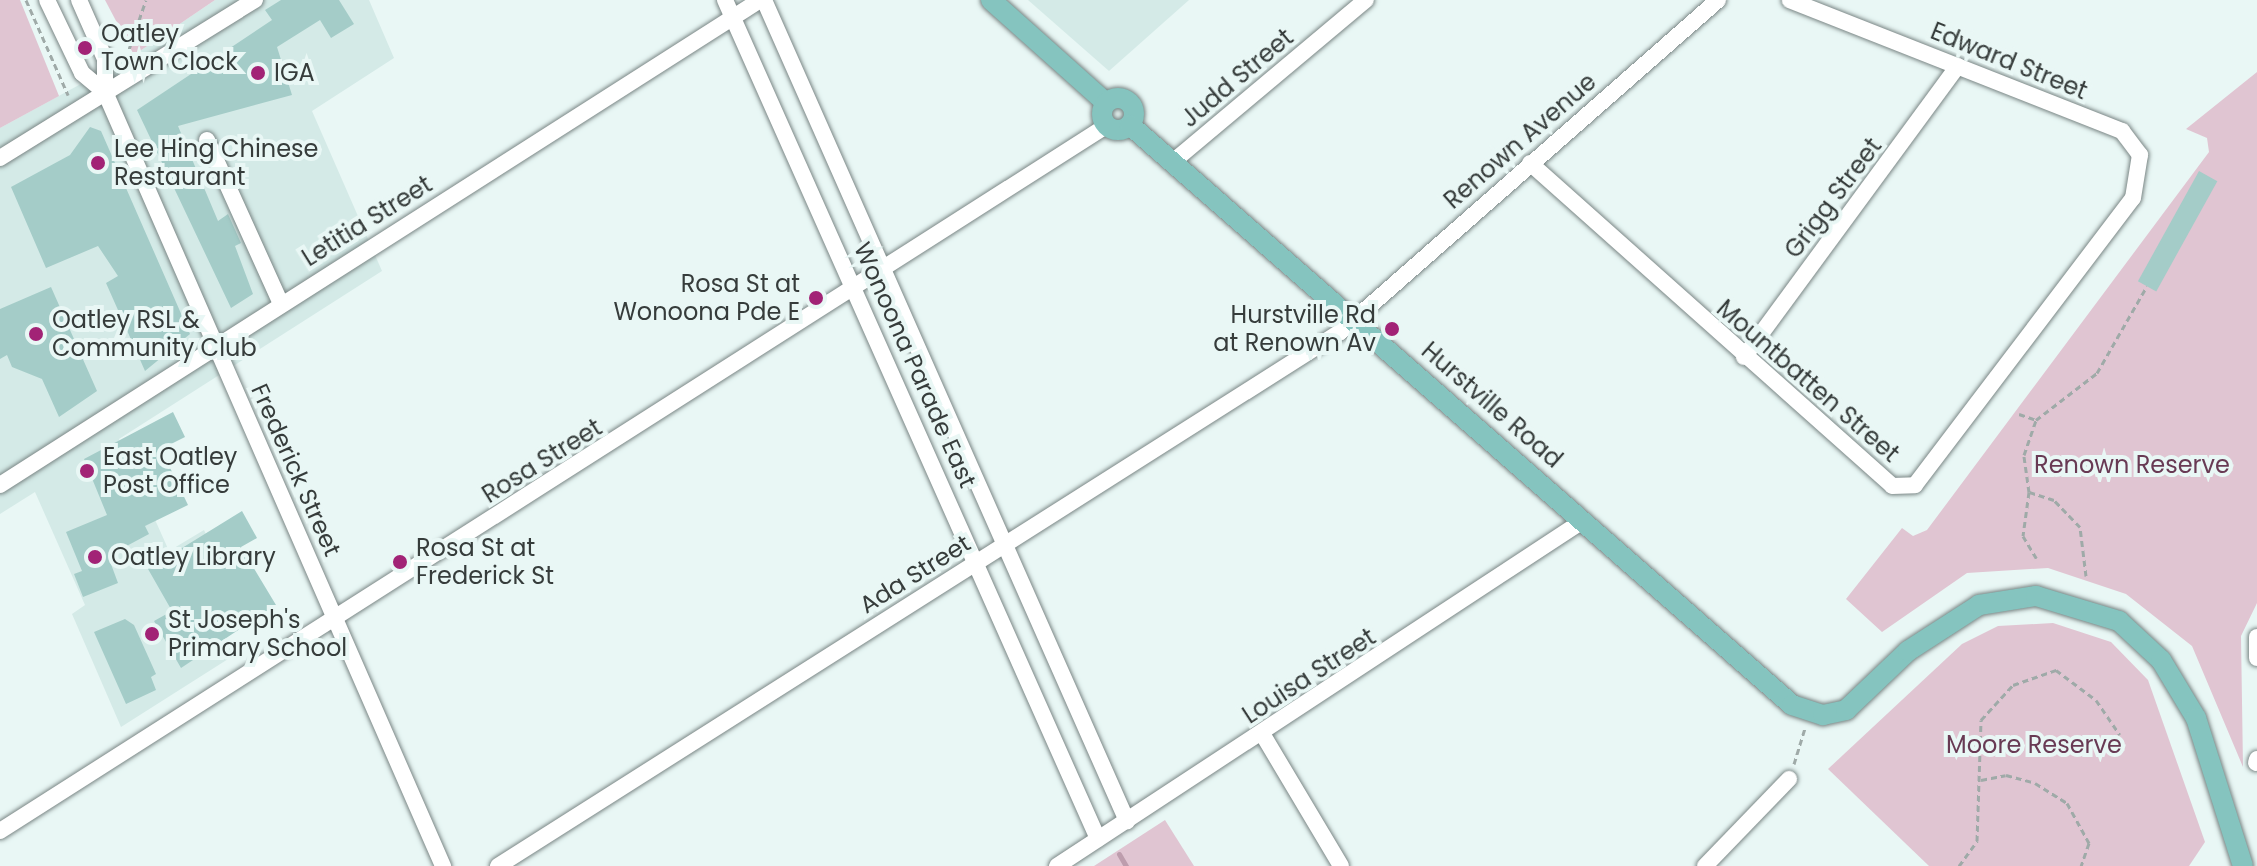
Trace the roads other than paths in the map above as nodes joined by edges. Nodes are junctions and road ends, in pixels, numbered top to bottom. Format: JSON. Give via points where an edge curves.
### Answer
{"nodes":[{"id":1,"x":47,"y":0,"type":"edge"},
{"id":2,"x":79,"y":0,"type":"edge"},
{"id":3,"x":255,"y":0,"type":"edge"},
{"id":4,"x":725,"y":0,"type":"edge"},
{"id":5,"x":762,"y":0,"type":"edge"},
{"id":6,"x":991,"y":0,"type":"edge"},
{"id":7,"x":1366,"y":0,"type":"edge"},
{"id":8,"x":1718,"y":0,"type":"edge"},
{"id":9,"x":1790,"y":0,"type":"edge"},
{"id":10,"x":733,"y":17,"type":"junction"},
{"id":11,"x":1958,"y":66,"type":"junction"},
{"id":12,"x":105,"y":92,"type":"junction"},
{"id":13,"x":1106,"y":103,"type":"junction"},
{"id":14,"x":1130,"y":125,"type":"junction"},
{"id":15,"x":1106,"y":126,"type":"junction"},
{"id":16,"x":2122,"y":131,"type":"joint"},
{"id":17,"x":207,"y":140,"type":"dead end"},
{"id":18,"x":0,"y":158,"type":"edge"},
{"id":19,"x":1175,"y":160,"type":"junction"},
{"id":20,"x":1530,"y":163,"type":"junction"},
{"id":21,"x":882,"y":271,"type":"junction"},
{"id":22,"x":856,"y":289,"type":"junction"},
{"id":23,"x":281,"y":304,"type":"junction"},
{"id":24,"x":1354,"y":318,"type":"junction"},
{"id":25,"x":215,"y":347,"type":"junction"},
{"id":26,"x":1744,"y":357,"type":"junction"},
{"id":27,"x":0,"y":485,"type":"edge"},
{"id":28,"x":1584,"y":520,"type":"junction"},
{"id":29,"x":1007,"y":545,"type":"junction"},
{"id":30,"x":977,"y":564,"type":"junction"},
{"id":31,"x":336,"y":620,"type":"junction"},
{"id":32,"x":2257,"y":637,"type":"edge"},
{"id":33,"x":2257,"y":658,"type":"edge"},
{"id":34,"x":1263,"y":735,"type":"junction"},
{"id":35,"x":1789,"y":779,"type":"road end"},
{"id":36,"x":1127,"y":821,"type":"junction"},
{"id":37,"x":0,"y":831,"type":"edge"},
{"id":38,"x":1098,"y":839,"type":"junction"},
{"id":39,"x":443,"y":866,"type":"edge"},
{"id":40,"x":498,"y":866,"type":"edge"},
{"id":41,"x":1057,"y":866,"type":"edge"},
{"id":42,"x":1341,"y":866,"type":"edge"},
{"id":43,"x":1705,"y":866,"type":"edge"},
{"id":44,"x":2243,"y":866,"type":"edge"}],
"edges":[{"from":1,"to":12,"type":"street","name":"Frederick Street","via":[[82,73]]},
{"from":2,"to":12,"type":"street","name":"Frederick Street","via":[[105,59]]},
{"from":3,"to":12,"type":"street"},
{"from":4,"to":10,"type":"street","name":"Wonoona Parade East"},
{"from":5,"to":10,"type":"street","name":"Letitia Street"},
{"from":5,"to":21,"type":"street","name":"Wonoona Parade East"},
{"from":6,"to":13,"type":"main road"},
{"from":7,"to":19,"type":"street","name":"Judd Street"},
{"from":8,"to":20,"type":"street","name":"Renown Avenue"},
{"from":9,"to":11,"type":"street","name":"Edward Street"},
{"from":10,"to":22,"type":"street","name":"Wonoona Parade East"},
{"from":10,"to":23,"type":"street","name":"Letitia Street"},
{"from":11,"to":16,"type":"street","name":"Edward Street"},
{"from":11,"to":26,"type":"street","name":"Grigg Street"},
{"from":12,"to":18,"type":"street"},
{"from":12,"to":25,"type":"street","name":"Frederick Street"},
{"from":13,"to":14,"type":"main road","name":"Hurstville Road","via":[[1130,104]]},
{"from":13,"to":15,"type":"main road"},
{"from":14,"to":15,"type":"main road"},
{"from":14,"to":19,"type":"main road","name":"Hurstville Road"},
{"from":15,"to":21,"type":"street","name":"Rosa Street"},
{"from":16,"to":26,"type":"street","name":"Mountbatten Street","via":[[2141,162],[2133,198],[1915,485],[1892,486]]},
{"from":17,"to":23,"type":"street"},
{"from":19,"to":24,"type":"main road","name":"Hurstville Road"},
{"from":20,"to":24,"type":"street","name":"Renown Avenue"},
{"from":20,"to":26,"type":"street","name":"Mountbatten Street"},
{"from":21,"to":22,"type":"street","name":"Rosa Street"},
{"from":21,"to":29,"type":"street","name":"Wonoona Parade East"},
{"from":22,"to":30,"type":"street","name":"Wonoona Parade East"},
{"from":22,"to":31,"type":"street","name":"Rosa Street"},
{"from":23,"to":25,"type":"street","name":"Letitia Street"},
{"from":24,"to":28,"type":"main road","name":"Hurstville Road"},
{"from":24,"to":29,"type":"street","name":"Ada Street"},
{"from":25,"to":27,"type":"street","name":"Letitia Street"},
{"from":25,"to":31,"type":"street","name":"Frederick Street"},
{"from":28,"to":34,"type":"street","name":"Louisa Street"},
{"from":28,"to":44,"type":"main road","name":"Hurstville Road","via":[[1815,713],[1853,705],[1908,651],[1979,605],[2036,596],[2090,607],[2142,640],[2187,700]]},
{"from":29,"to":30,"type":"street","name":"Ada Street"},
{"from":29,"to":36,"type":"street","name":"Wonoona Parade East"},
{"from":30,"to":38,"type":"street","name":"Wonoona Parade East"},
{"from":30,"to":40,"type":"street","name":"Ada Street"},
{"from":31,"to":37,"type":"street","name":"Rosa Street"},
{"from":31,"to":39,"type":"street","name":"Frederick Street"},
{"from":32,"to":33,"type":"street"},
{"from":34,"to":36,"type":"street","name":"Louisa Street"},
{"from":34,"to":42,"type":"street"},
{"from":35,"to":43,"type":"street"},
{"from":36,"to":38,"type":"street","name":"Louisa Street"},
{"from":38,"to":41,"type":"street","name":"Louisa Street"}]}
